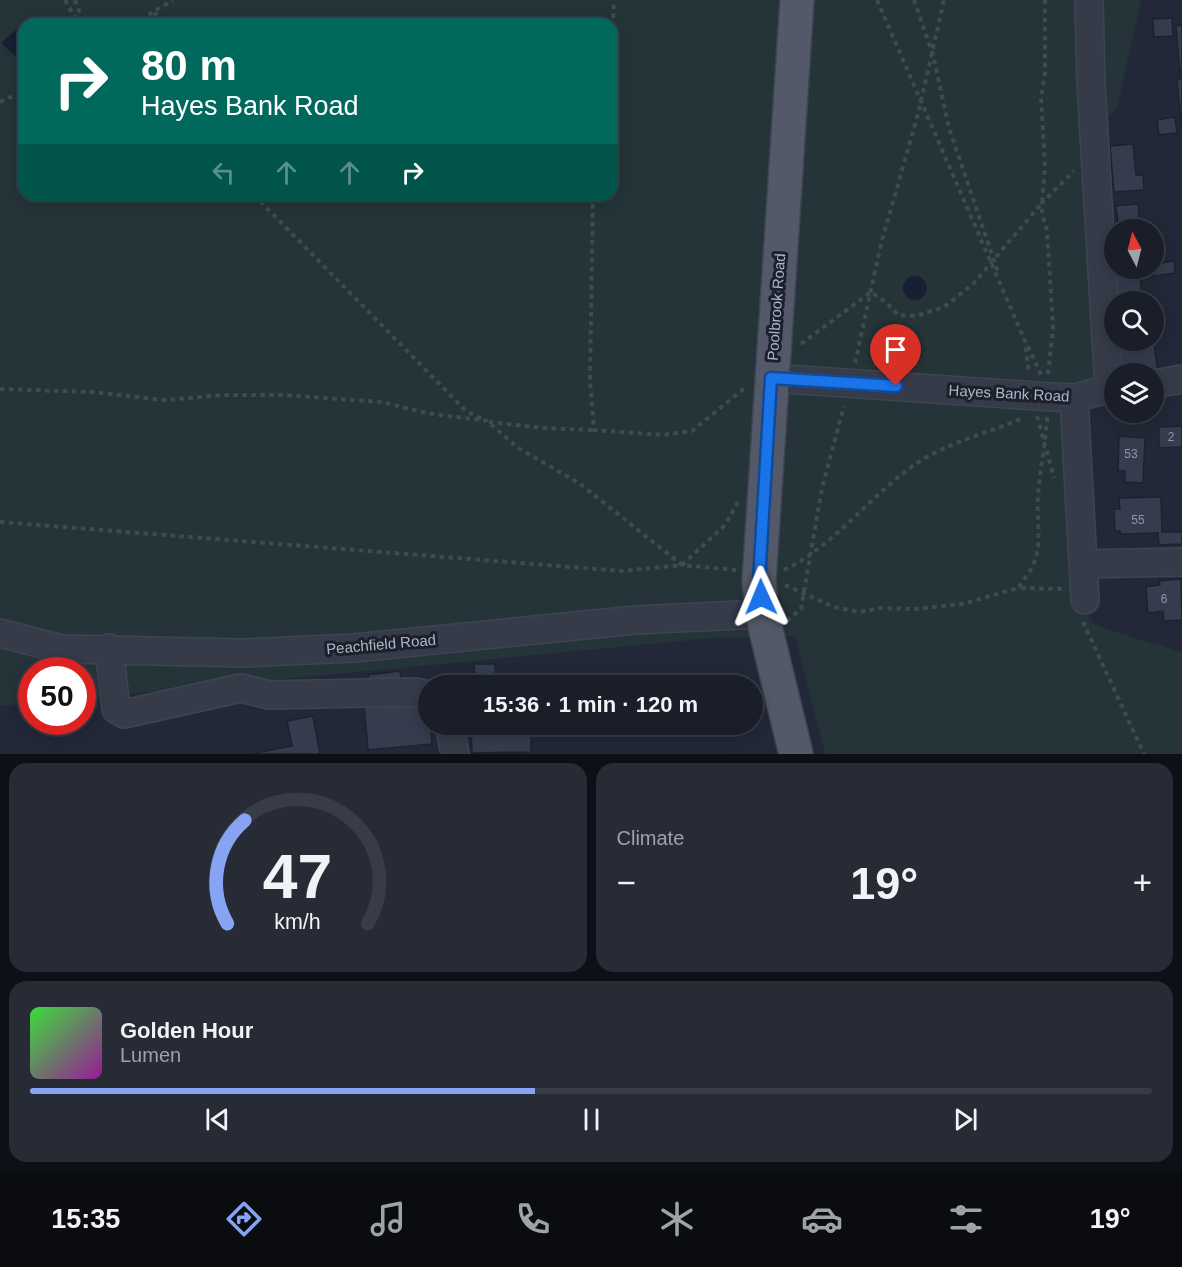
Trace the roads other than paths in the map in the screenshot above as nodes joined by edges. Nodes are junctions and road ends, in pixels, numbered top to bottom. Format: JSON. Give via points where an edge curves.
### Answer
{"nodes":[{"id":1,"x":797,"y":0,"type":"edge"},
{"id":2,"x":1089,"y":0,"type":"edge"},
{"id":3,"x":1110,"y":363,"type":"edge"},
{"id":4,"x":765,"y":374,"type":"junction"},
{"id":5,"x":1182,"y":379,"type":"edge"},
{"id":6,"x":1164,"y":382,"type":"edge"},
{"id":7,"x":1104,"y":390,"type":"edge"},
{"id":8,"x":1048,"y":402,"type":"junction"},
{"id":9,"x":1182,"y":562,"type":"edge"},
{"id":10,"x":762,"y":614,"type":"junction"},
{"id":11,"x":0,"y":633,"type":"edge"},
{"id":12,"x":109,"y":648,"type":"junction"},
{"id":13,"x":418,"y":693,"type":"edge"},
{"id":14,"x":451,"y":735,"type":"edge"},
{"id":15,"x":455,"y":754,"type":"edge"},
{"id":16,"x":796,"y":754,"type":"edge"}],
"edges":[{"from":1,"to":4,"type":"main road","name":"Poolbrook Road"},
{"from":2,"to":3,"type":"street","name":"Hayes Bank Road","via":[[1095,159]]},
{"from":4,"to":8,"type":"street","name":"Hayes Bank Road"},
{"from":4,"to":10,"type":"main road","name":"Poolbrook Road"},
{"from":5,"to":6,"type":"street"},
{"from":7,"to":8,"type":"street","name":"Hayes Bank Road"},
{"from":8,"to":9,"type":"street","via":[[1084,584]]},
{"from":10,"to":12,"type":"street","name":"Peachfield Road","via":[[635,620],[354,648],[243,653]]},
{"from":10,"to":16,"type":"main road","name":"Poolbrook Road"},
{"from":11,"to":12,"type":"street","name":"Peachfield Road","via":[[62,649]]},
{"from":12,"to":13,"type":"street","via":[[116,709],[124,714],[241,688],[269,695]]},
{"from":14,"to":15,"type":"street"}]}
